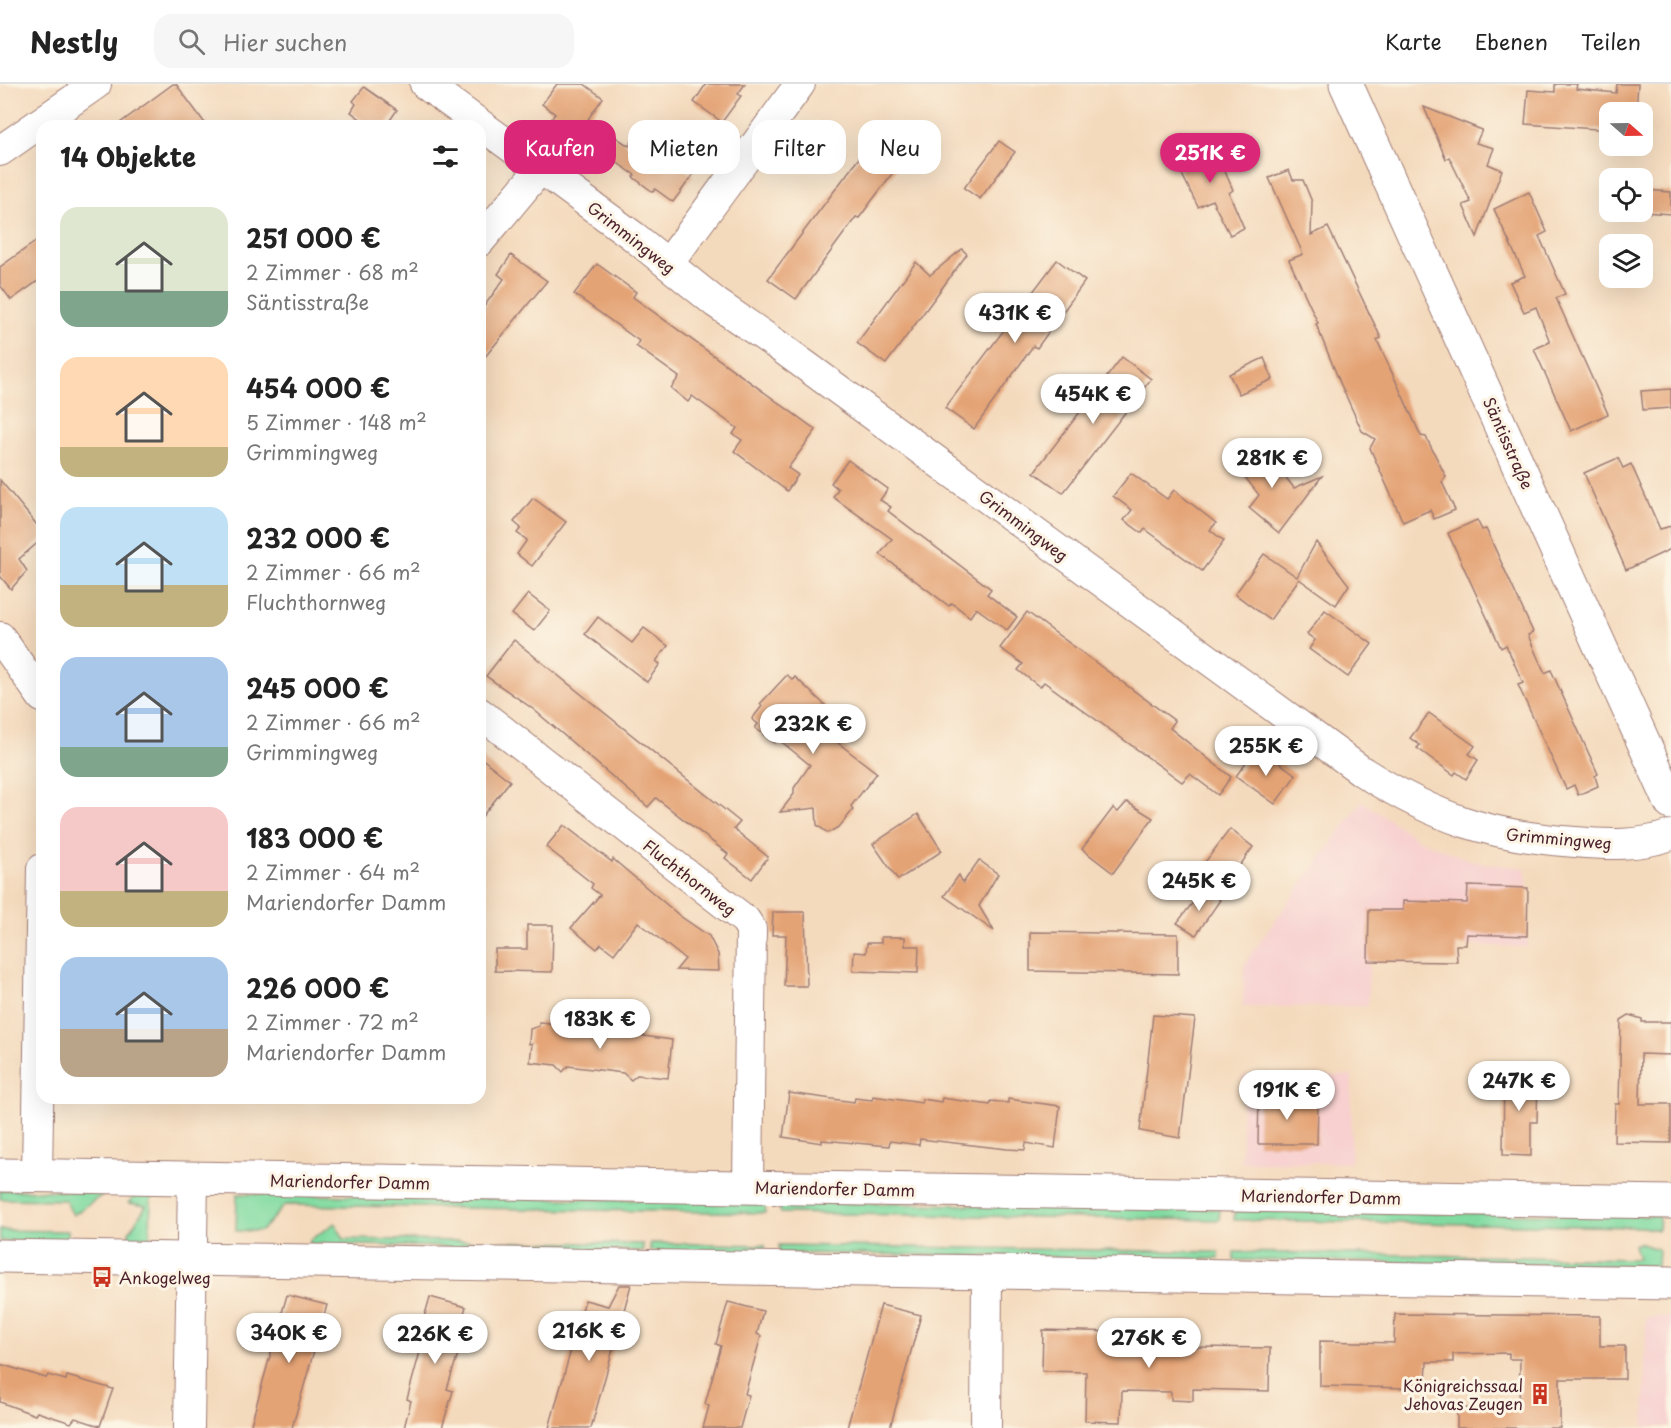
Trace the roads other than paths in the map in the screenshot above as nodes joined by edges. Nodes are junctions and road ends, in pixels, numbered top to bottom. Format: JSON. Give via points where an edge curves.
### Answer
{"nodes":[{"id":1,"x":96,"y":84,"type":"edge"},
{"id":2,"x":425,"y":84,"type":"edge"},
{"id":3,"x":800,"y":84,"type":"edge"},
{"id":4,"x":1346,"y":84,"type":"edge"},
{"id":5,"x":44,"y":120,"type":"edge"},
{"id":6,"x":475,"y":120,"type":"edge"},
{"id":7,"x":36,"y":126,"type":"edge"},
{"id":8,"x":486,"y":128,"type":"edge"},
{"id":9,"x":504,"y":141,"type":"edge"},
{"id":10,"x":0,"y":151,"type":"edge"},
{"id":11,"x":536,"y":174,"type":"edge"},
{"id":12,"x":549,"y":174,"type":"edge"},
{"id":13,"x":486,"y":234,"type":"edge"},
{"id":14,"x":668,"y":264,"type":"junction"},
{"id":15,"x":0,"y":638,"type":"edge"},
{"id":16,"x":36,"y":689,"type":"edge"},
{"id":17,"x":486,"y":718,"type":"edge"},
{"id":18,"x":1671,"y":803,"type":"edge"},
{"id":19,"x":1671,"y":835,"type":"edge"},
{"id":20,"x":38,"y":1104,"type":"edge"},
{"id":21,"x":0,"y":1175,"type":"edge"},
{"id":22,"x":37,"y":1176,"type":"junction"},
{"id":23,"x":193,"y":1178,"type":"junction"},
{"id":24,"x":748,"y":1187,"type":"junction"},
{"id":25,"x":1671,"y":1202,"type":"edge"},
{"id":26,"x":0,"y":1256,"type":"edge"},
{"id":27,"x":192,"y":1260,"type":"junction"},
{"id":28,"x":987,"y":1272,"type":"junction"},
{"id":29,"x":1671,"y":1283,"type":"edge"},
{"id":30,"x":189,"y":1428,"type":"edge"},
{"id":31,"x":986,"y":1428,"type":"edge"}],
"edges":[{"from":1,"to":5,"type":"street"},
{"from":2,"to":6,"type":"street","name":"Grimmingweg"},
{"from":3,"to":14,"type":"street"},
{"from":4,"to":18,"type":"main road","name":"Säntisstraße"},
{"from":7,"to":10,"type":"street"},
{"from":8,"to":9,"type":"street","name":"Grimmingweg"},
{"from":11,"to":13,"type":"street"},
{"from":12,"to":14,"type":"street","name":"Grimmingweg"},
{"from":14,"to":19,"type":"street","name":"Grimmingweg","via":[[716,303],[1363,772],[1406,799],[1476,827],[1539,839],[1612,845]]},
{"from":15,"to":16,"type":"street"},
{"from":17,"to":24,"type":"street","name":"Fluchthornweg","via":[[745,920],[751,929]]},
{"from":20,"to":22,"type":"street"},
{"from":21,"to":22,"type":"main road","name":"Mariendorfer Damm"},
{"from":22,"to":23,"type":"main road","name":"Mariendorfer Damm"},
{"from":23,"to":24,"type":"main road","name":"Mariendorfer Damm"},
{"from":23,"to":27,"type":"street"},
{"from":24,"to":25,"type":"main road","name":"Mariendorfer Damm"},
{"from":26,"to":27,"type":"main road"},
{"from":27,"to":28,"type":"main road"},
{"from":27,"to":30,"type":"street"},
{"from":28,"to":29,"type":"main road"},
{"from":28,"to":31,"type":"street"}]}
